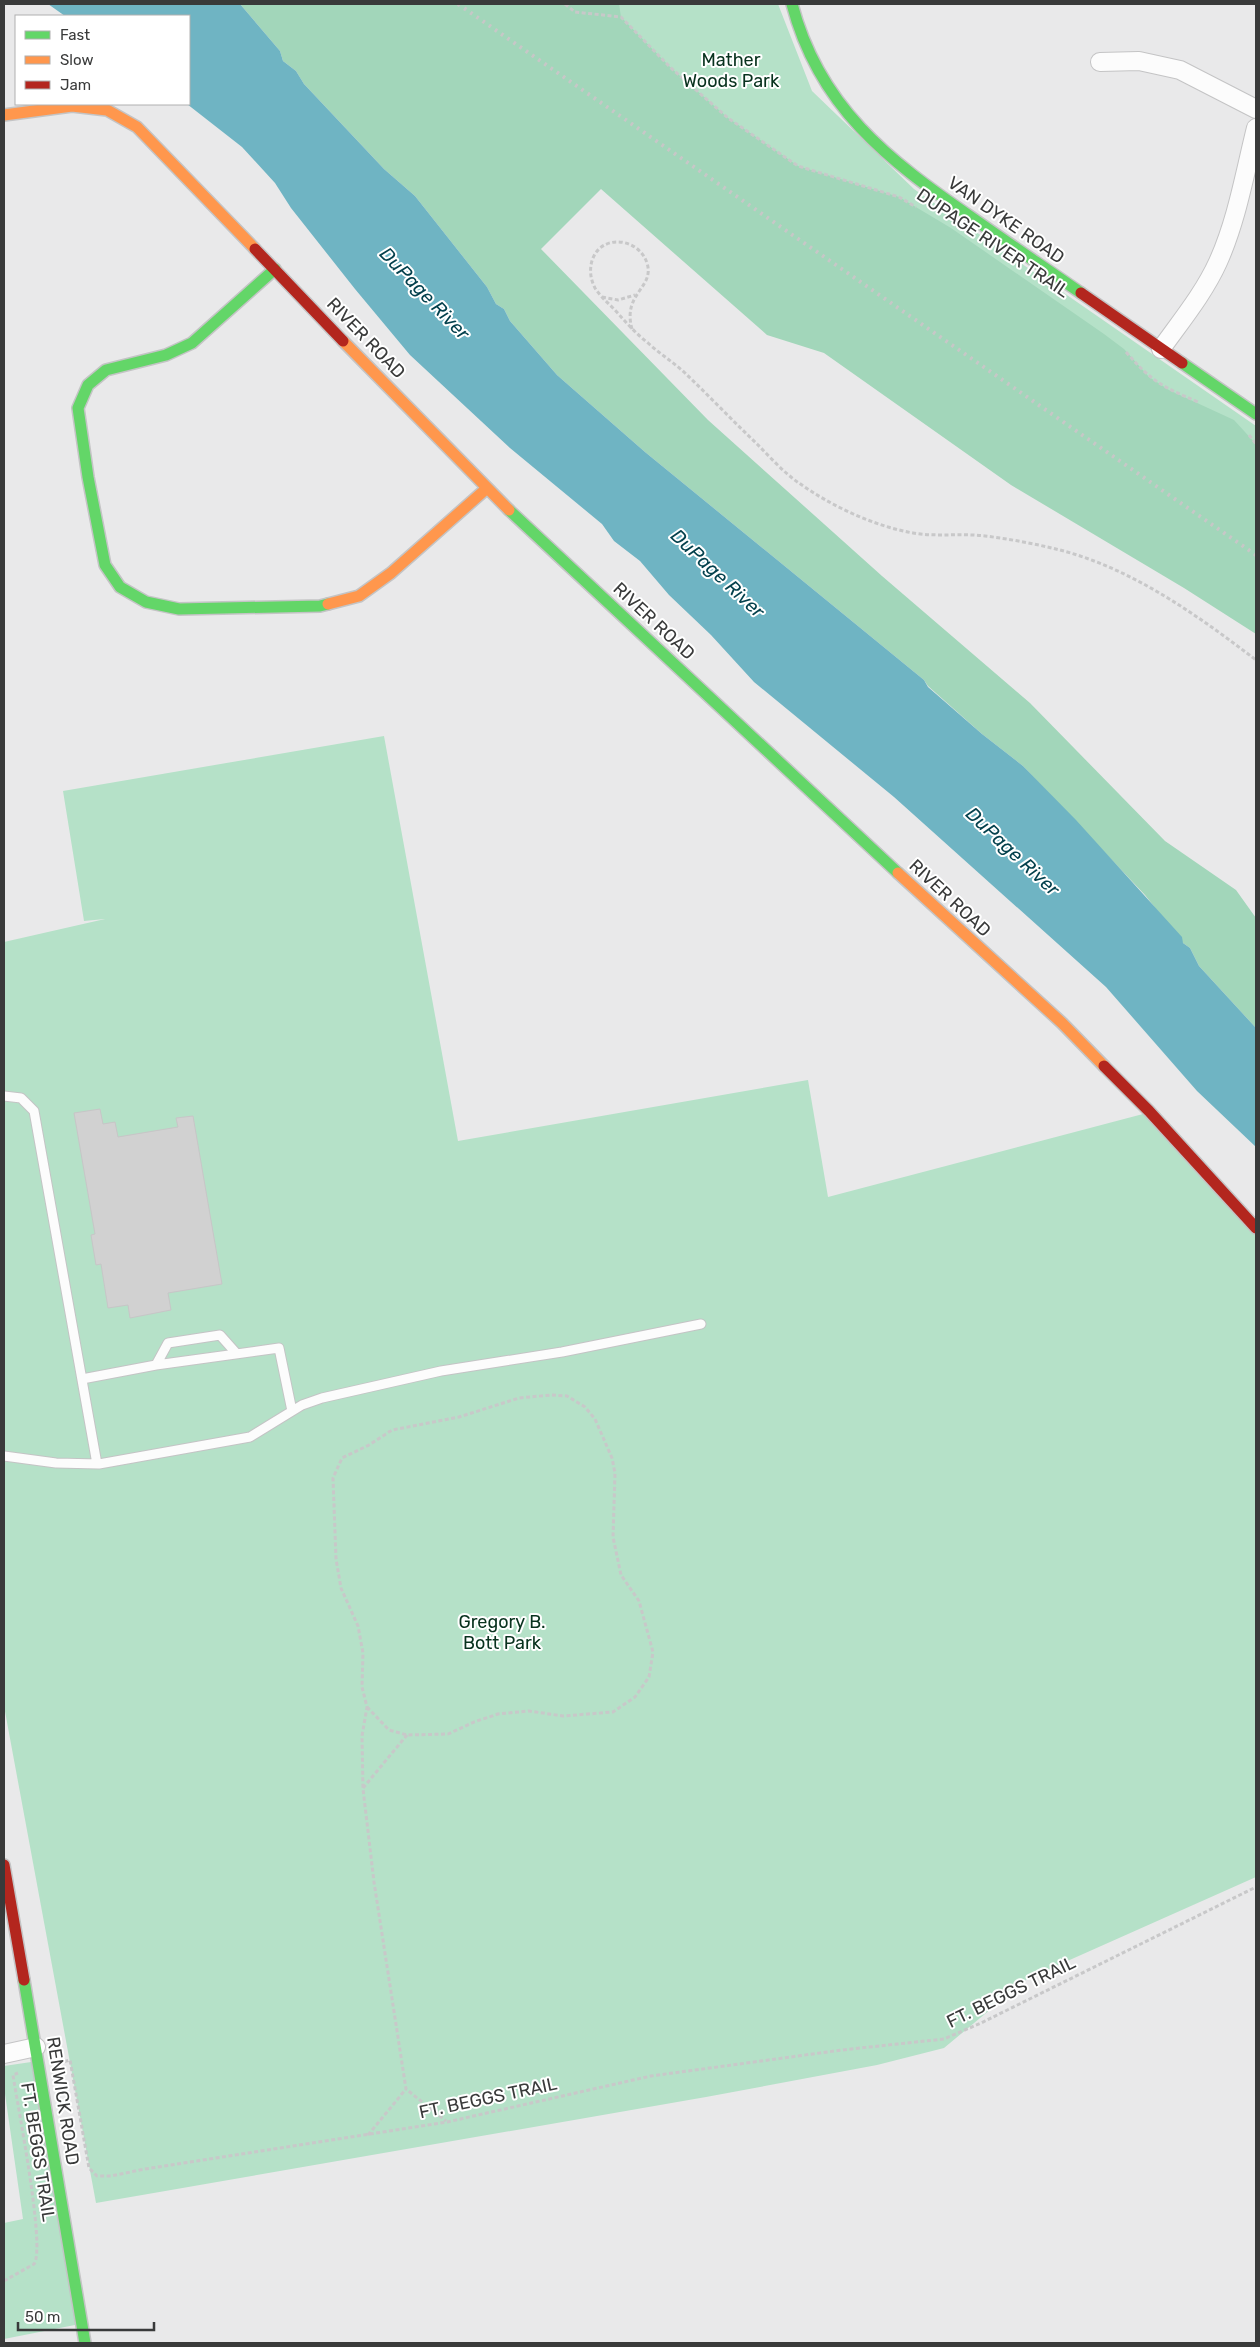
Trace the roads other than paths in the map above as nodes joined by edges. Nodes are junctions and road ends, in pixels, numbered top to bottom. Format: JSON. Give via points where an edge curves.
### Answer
{"nodes":[{"id":1,"x":792,"y":4,"type":"edge"},
{"id":2,"x":1100,"y":62,"type":"dead end"},
{"id":3,"x":1256,"y":109,"type":"edge"},
{"id":4,"x":4,"y":115,"type":"edge"},
{"id":5,"x":1256,"y":128,"type":"edge"},
{"id":6,"x":275,"y":269,"type":"junction"},
{"id":7,"x":1162,"y":349,"type":"junction"},
{"id":8,"x":1256,"y":414,"type":"edge"},
{"id":9,"x":486,"y":489,"type":"junction"},
{"id":10,"x":4,"y":1096,"type":"edge"},
{"id":11,"x":1256,"y":1228,"type":"edge"},
{"id":12,"x":701,"y":1324,"type":"dead end"},
{"id":13,"x":236,"y":1353,"type":"junction"},
{"id":14,"x":156,"y":1365,"type":"junction"},
{"id":15,"x":82,"y":1379,"type":"junction"},
{"id":16,"x":292,"y":1411,"type":"junction"},
{"id":17,"x":4,"y":1456,"type":"edge"},
{"id":18,"x":98,"y":1464,"type":"junction"},
{"id":19,"x":4,"y":1865,"type":"edge"},
{"id":20,"x":36,"y":2048,"type":"junction"},
{"id":21,"x":4,"y":2054,"type":"edge"},
{"id":22,"x":85,"y":2343,"type":"edge"}],
"edges":[{"from":1,"to":7,"type":"street","name":"VAN DYKE ROAD","via":[[796,21],[822,76],[880,150],[919,181]]},
{"from":2,"to":3,"type":"street","via":[[1139,61],[1180,70]]},
{"from":4,"to":6,"type":"street","name":"RIVER ROAD","via":[[72,106],[107,110],[137,127]]},
{"from":5,"to":7,"type":"street","via":[[1218,262]]},
{"from":6,"to":9,"type":"street","name":"RIVER ROAD"},
{"from":6,"to":9,"type":"street","via":[[192,343],[166,355],[106,370],[88,385],[78,408],[88,478],[106,565],[120,586],[146,602],[179,609],[320,606],[352,598],[391,573]]},
{"from":7,"to":8,"type":"street","name":"VAN DYKE ROAD"},
{"from":9,"to":11,"type":"street","name":"RIVER ROAD","via":[[1062,1023],[1149,1111]]},
{"from":10,"to":15,"type":"lane","via":[[20,1098],[34,1111]]},
{"from":12,"to":16,"type":"lane","via":[[562,1352],[442,1371],[322,1398]]},
{"from":13,"to":14,"type":"lane"},
{"from":13,"to":14,"type":"lane","via":[[220,1335],[168,1343]]},
{"from":13,"to":16,"type":"lane","via":[[280,1348]]},
{"from":14,"to":15,"type":"lane"},
{"from":15,"to":18,"type":"lane"},
{"from":16,"to":18,"type":"lane","via":[[250,1436]]},
{"from":17,"to":18,"type":"lane","via":[[56,1463]]},
{"from":19,"to":20,"type":"street","name":"RENWICK ROAD"},
{"from":20,"to":21,"type":"street"},
{"from":20,"to":22,"type":"street","name":"RENWICK ROAD"}]}
